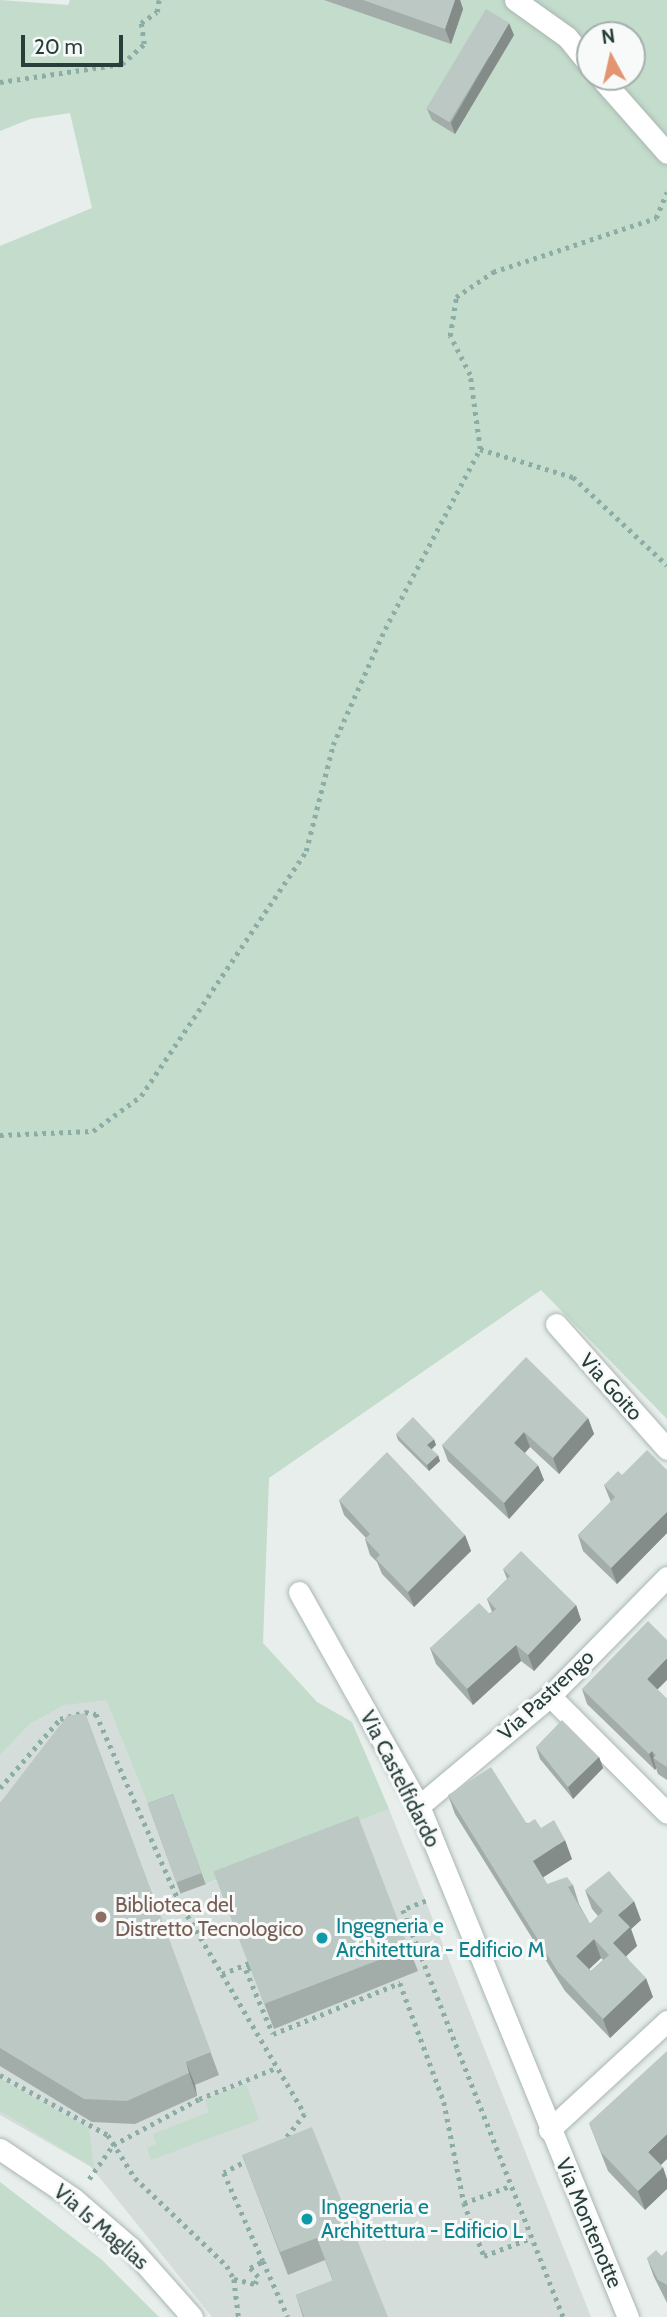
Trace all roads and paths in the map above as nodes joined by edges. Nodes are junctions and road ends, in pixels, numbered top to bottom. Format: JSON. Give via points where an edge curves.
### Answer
{"nodes":[{"id":1,"x":159,"y":0,"type":"edge"},
{"id":2,"x":515,"y":0,"type":"edge"},
{"id":3,"x":576,"y":48,"type":"edge"},
{"id":4,"x":0,"y":82,"type":"edge"},
{"id":5,"x":612,"y":91,"type":"edge"},
{"id":6,"x":667,"y":153,"type":"edge"},
{"id":7,"x":667,"y":192,"type":"edge"},
{"id":8,"x":480,"y":449,"type":"junction"},
{"id":9,"x":667,"y":565,"type":"edge"},
{"id":10,"x":0,"y":1135,"type":"edge"},
{"id":11,"x":556,"y":1324,"type":"dead end"},
{"id":12,"x":667,"y":1449,"type":"edge"},
{"id":13,"x":667,"y":1577,"type":"edge"},
{"id":14,"x":299,"y":1592,"type":"dead end"},
{"id":15,"x":550,"y":1696,"type":"junction"},
{"id":16,"x":0,"y":1788,"type":"edge"},
{"id":17,"x":419,"y":1806,"type":"junction"},
{"id":18,"x":667,"y":1813,"type":"edge"},
{"id":19,"x":426,"y":1901,"type":"dead end"},
{"id":20,"x":402,"y":1910,"type":"junction"},
{"id":21,"x":395,"y":1913,"type":"edge"},
{"id":22,"x":222,"y":1974,"type":"junction"},
{"id":23,"x":667,"y":2021,"type":"edge"},
{"id":24,"x":276,"y":2068,"type":"junction"},
{"id":25,"x":0,"y":2075,"type":"edge"},
{"id":26,"x":549,"y":2130,"type":"junction"},
{"id":27,"x":113,"y":2145,"type":"junction"},
{"id":28,"x":272,"y":2147,"type":"edge"},
{"id":29,"x":0,"y":2149,"type":"edge"},
{"id":30,"x":260,"y":2154,"type":"edge"},
{"id":31,"x":510,"y":2186,"type":"junction"},
{"id":32,"x":74,"y":2199,"type":"junction"},
{"id":33,"x":464,"y":2203,"type":"junction"},
{"id":34,"x":531,"y":2238,"type":"junction"},
{"id":35,"x":263,"y":2261,"type":"junction"},
{"id":36,"x":234,"y":2279,"type":"junction"},
{"id":37,"x":192,"y":2317,"type":"edge"},
{"id":38,"x":239,"y":2317,"type":"edge"},
{"id":39,"x":288,"y":2317,"type":"edge"},
{"id":40,"x":563,"y":2317,"type":"edge"},
{"id":41,"x":628,"y":2317,"type":"edge"}],
"edges":[{"from":1,"to":4,"type":"path","via":[[158,12],[141,23],[144,44],[122,64]]},
{"from":2,"to":3,"type":"street"},
{"from":5,"to":6,"type":"street"},
{"from":7,"to":8,"type":"path","via":[[656,218],[492,272],[456,297],[450,336],[470,375]]},
{"from":8,"to":9,"type":"path","via":[[573,477]]},
{"from":8,"to":10,"type":"path","via":[[385,629],[333,745],[306,851],[141,1096],[93,1131]]},
{"from":11,"to":12,"type":"street","name":"Via Goito"},
{"from":13,"to":15,"type":"street","name":"Via Pastrengo"},
{"from":14,"to":17,"type":"street","name":"Via Castelfidardo"},
{"from":15,"to":17,"type":"street","name":"Via Pastrengo"},
{"from":15,"to":18,"type":"street"},
{"from":16,"to":22,"type":"path","via":[[60,1719],[96,1714],[179,1901]]},
{"from":17,"to":26,"type":"street","name":"Via Castelfidardo"},
{"from":19,"to":20,"type":"path"},
{"from":20,"to":21,"type":"path"},
{"from":20,"to":31,"type":"path"},
{"from":22,"to":24,"type":"path"},
{"from":22,"to":33,"type":"path","via":[[250,1966],[246,1970],[273,2034],[400,1983],[444,2102]]},
{"from":23,"to":26,"type":"street"},
{"from":24,"to":27,"type":"path","via":[[199,2099]]},
{"from":24,"to":28,"type":"path","via":[[305,2114],[285,2141]]},
{"from":25,"to":27,"type":"path","via":[[108,2135]]},
{"from":26,"to":41,"type":"street","name":"Via Montenotte"},
{"from":27,"to":32,"type":"path"},
{"from":27,"to":36,"type":"path","via":[[135,2178],[227,2266]]},
{"from":29,"to":32,"type":"street","name":"Via Is Maglias"},
{"from":30,"to":35,"type":"path","via":[[224,2173]]},
{"from":31,"to":33,"type":"path"},
{"from":31,"to":34,"type":"path"},
{"from":32,"to":37,"type":"street","name":"Via Is Maglias","via":[[131,2248]]},
{"from":33,"to":34,"type":"path","via":[[484,2256]]},
{"from":34,"to":40,"type":"path"},
{"from":35,"to":36,"type":"path","via":[[250,2267],[258,2277],[255,2284]]},
{"from":35,"to":39,"type":"path"},
{"from":36,"to":38,"type":"path"}]}
